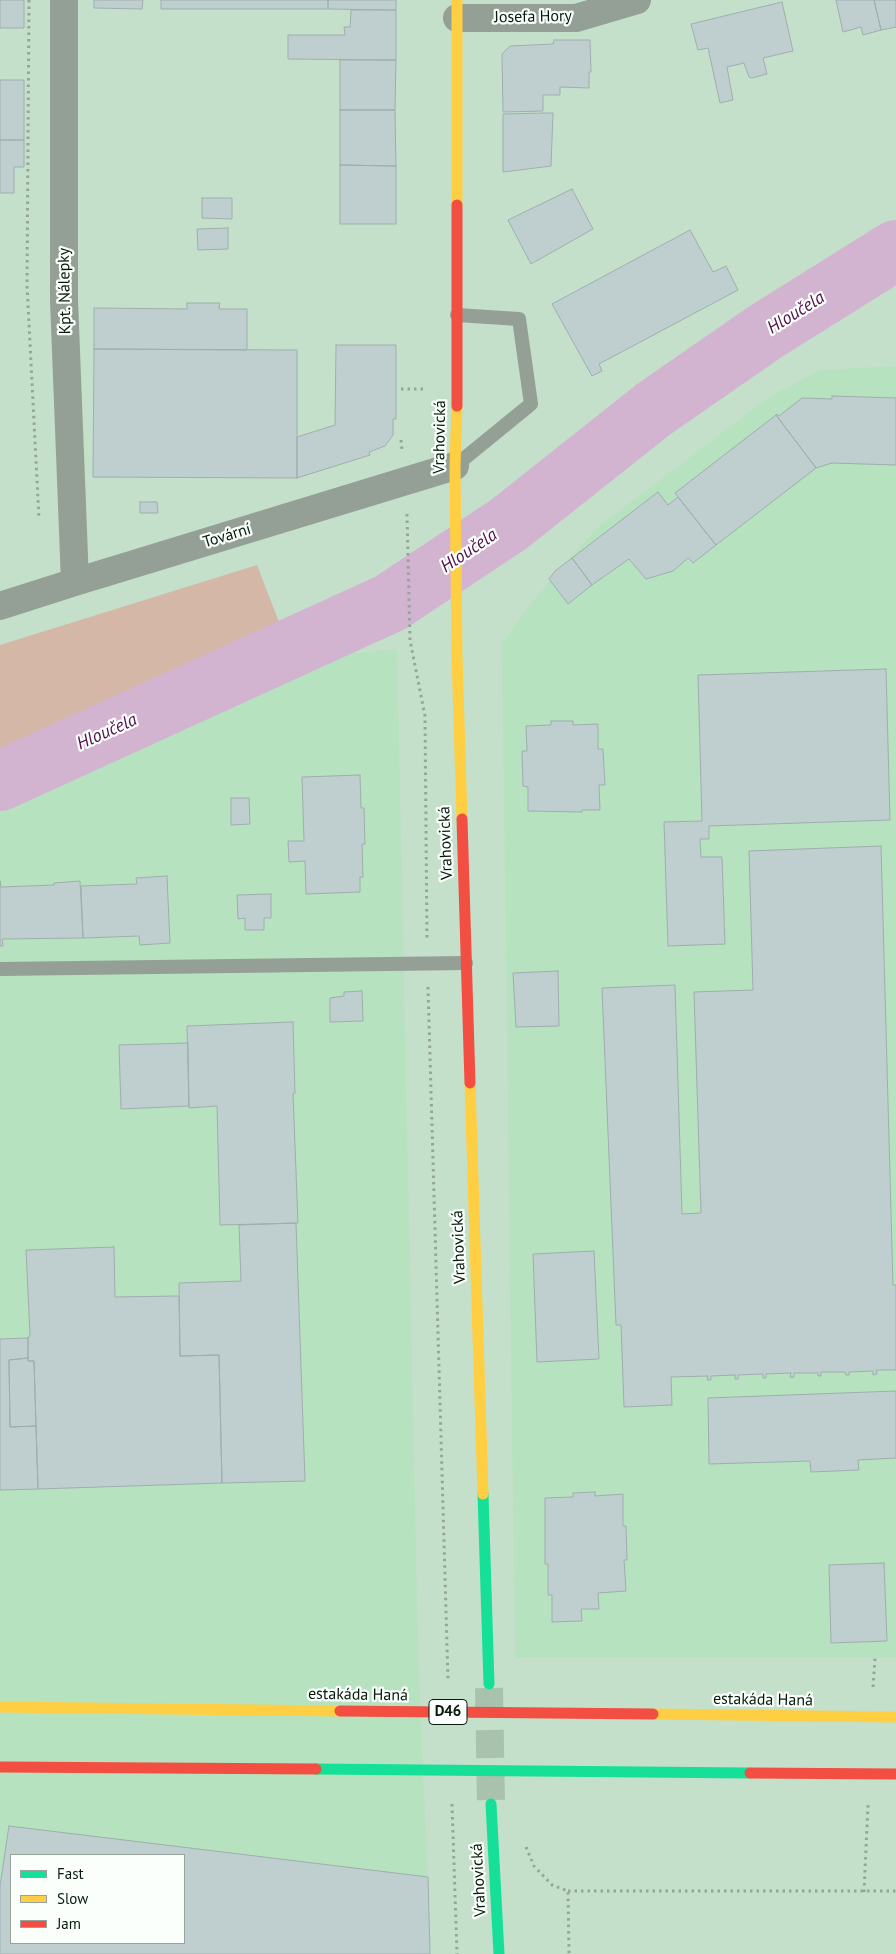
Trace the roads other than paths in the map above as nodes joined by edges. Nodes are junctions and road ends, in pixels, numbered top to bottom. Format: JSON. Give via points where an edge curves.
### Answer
{"nodes":[{"id":1,"x":64,"y":0,"type":"edge"},
{"id":2,"x":637,"y":0,"type":"edge"},
{"id":3,"x":457,"y":9,"type":"edge"},
{"id":4,"x":457,"y":315,"type":"junction"},
{"id":5,"x":455,"y":466,"type":"junction"},
{"id":6,"x":75,"y":582,"type":"junction"},
{"id":7,"x":0,"y":606,"type":"edge"},
{"id":8,"x":466,"y":962,"type":"junction"},
{"id":9,"x":0,"y":969,"type":"edge"},
{"id":10,"x":489,"y":1684,"type":"tunnel mouth"},
{"id":11,"x":0,"y":1707,"type":"edge"},
{"id":12,"x":896,"y":1718,"type":"edge"},
{"id":13,"x":0,"y":1767,"type":"edge"},
{"id":14,"x":896,"y":1774,"type":"edge"},
{"id":15,"x":491,"y":1804,"type":"tunnel mouth"},
{"id":16,"x":498,"y":1954,"type":"edge"}],
"edges":[{"from":1,"to":6,"type":"street","name":"Kpt. Nálepky","via":[[64,300]]},
{"from":2,"to":3,"type":"street","name":"Josefa Hory","via":[[576,18]]},
{"from":3,"to":4,"type":"main road","name":"Vrahovická"},
{"from":4,"to":5,"type":"main road","name":"Vrahovická"},
{"from":4,"to":5,"type":"lane","via":[[519,319],[531,404]]},
{"from":5,"to":6,"type":"street","name":"Tovární"},
{"from":5,"to":8,"type":"main road","name":"Vrahovická","via":[[456,629]]},
{"from":6,"to":7,"type":"street","name":"Tovární"},
{"from":8,"to":9,"type":"lane"},
{"from":8,"to":10,"type":"main road","name":"Vrahovická"},
{"from":11,"to":12,"type":"main road","name":"estakáda Haná","number":"D46","bridge":true},
{"from":13,"to":14,"type":"main road","bridge":true},
{"from":15,"to":16,"type":"main road","name":"Vrahovická"}]}
